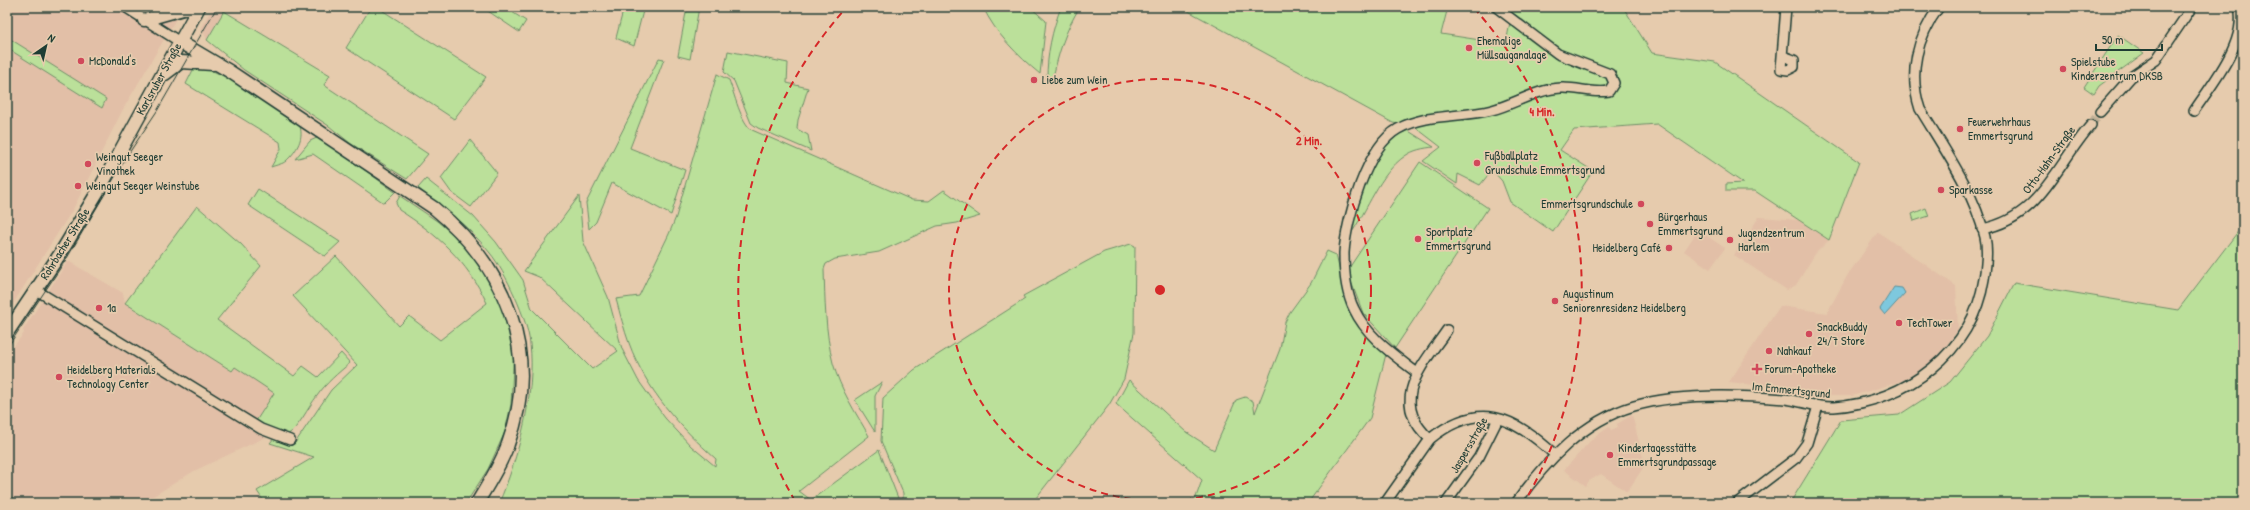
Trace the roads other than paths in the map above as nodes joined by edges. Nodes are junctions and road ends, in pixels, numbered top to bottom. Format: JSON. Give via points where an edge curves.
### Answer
{"nodes":[{"id":1,"x":125,"y":7,"type":"edge"},
{"id":2,"x":190,"y":7,"type":"edge"},
{"id":3,"x":199,"y":7,"type":"edge"},
{"id":4,"x":1496,"y":7,"type":"edge"},
{"id":5,"x":1786,"y":7,"type":"edge"},
{"id":6,"x":1939,"y":7,"type":"edge"},
{"id":7,"x":2192,"y":7,"type":"edge"},
{"id":8,"x":2239,"y":7,"type":"edge"},
{"id":9,"x":144,"y":20,"type":"junction"},
{"id":10,"x":180,"y":42,"type":"junction"},
{"id":11,"x":1782,"y":59,"type":"dead end"},
{"id":12,"x":218,"y":64,"type":"junction"},
{"id":13,"x":161,"y":76,"type":"junction"},
{"id":14,"x":2194,"y":111,"type":"dead end"},
{"id":15,"x":2100,"y":112,"type":"tunnel mouth"},
{"id":16,"x":2091,"y":125,"type":"tunnel mouth"},
{"id":17,"x":119,"y":151,"type":"joint"},
{"id":18,"x":1982,"y":229,"type":"junction"},
{"id":19,"x":36,"y":290,"type":"junction"},
{"id":20,"x":1447,"y":330,"type":"dead end"},
{"id":21,"x":7,"y":333,"type":"edge"},
{"id":22,"x":1418,"y":373,"type":"junction"},
{"id":23,"x":1818,"y":406,"type":"junction"},
{"id":24,"x":1498,"y":419,"type":"junction"},
{"id":25,"x":1430,"y":439,"type":"junction"},
{"id":26,"x":290,"y":440,"type":"dead end"},
{"id":27,"x":1555,"y":455,"type":"junction"},
{"id":28,"x":476,"y":503,"type":"edge"},
{"id":29,"x":1385,"y":503,"type":"edge"},
{"id":30,"x":1446,"y":503,"type":"edge"},
{"id":31,"x":1516,"y":503,"type":"edge"},
{"id":32,"x":1737,"y":503,"type":"edge"}],
"edges":[{"from":1,"to":9,"type":"street"},
{"from":2,"to":9,"type":"main road"},
{"from":3,"to":10,"type":"main road","name":"Karlsruher Straße"},
{"from":4,"to":22,"type":"street","via":[[1558,54],[1610,74],[1614,83],[1609,91],[1550,89],[1492,110],[1416,122],[1389,135],[1377,149],[1353,210],[1346,240],[1344,254],[1348,293],[1354,309],[1370,332],[1392,354]]},
{"from":5,"to":11,"type":"street"},
{"from":6,"to":18,"type":"street","name":"Im Emmertsgrund","via":[[1917,52],[1914,76],[1916,99],[1969,195]]},
{"from":7,"to":15,"type":"street","via":[[2156,60],[2131,77]]},
{"from":8,"to":14,"type":"street","via":[[2241,27],[2238,36],[2226,61]]},
{"from":9,"to":10,"type":"street"},
{"from":10,"to":12,"type":"main road"},
{"from":10,"to":13,"type":"main road","name":"Karlsruher Straße"},
{"from":12,"to":13,"type":"main road","via":[[182,62]]},
{"from":12,"to":28,"type":"main road","via":[[416,196],[456,227],[488,265],[507,301],[518,343],[520,386],[514,426],[503,457]]},
{"from":13,"to":17,"type":"main road","name":"Karlsruher Straße"},
{"from":16,"to":18,"type":"street","name":"Otto-Hahn-Straße","via":[[2028,208],[2009,222]]},
{"from":17,"to":19,"type":"main road","name":"Rohrbacher Straße","via":[[92,201]]},
{"from":18,"to":23,"type":"street","name":"Im Emmertsgrund","via":[[1986,240],[1985,272],[1977,308],[1954,347],[1938,365],[1916,381],[1877,398],[1842,406]]},
{"from":19,"to":21,"type":"main road","name":"Rohrbacher Straße"},
{"from":19,"to":26,"type":"street","via":[[261,429]]},
{"from":20,"to":22,"type":"street"},
{"from":22,"to":25,"type":"street","via":[[1410,394],[1410,405],[1416,423]]},
{"from":23,"to":27,"type":"street","name":"Im Emmertsgrund","via":[[1758,397],[1653,400],[1632,406],[1602,420],[1580,433]]},
{"from":23,"to":32,"type":"street","via":[[1807,443],[1796,458]]},
{"from":24,"to":25,"type":"street","name":"Jaspersstraße","via":[[1482,415],[1471,416],[1452,423]]},
{"from":24,"to":27,"type":"street","name":"Jaspersstraße","via":[[1532,435]]},
{"from":24,"to":30,"type":"street","name":"Jaspersstraße","via":[[1479,457]]},
{"from":25,"to":29,"type":"street","name":"Jaspersstraße"},
{"from":27,"to":31,"type":"street","name":"Im Emmertsgrund"}]}
